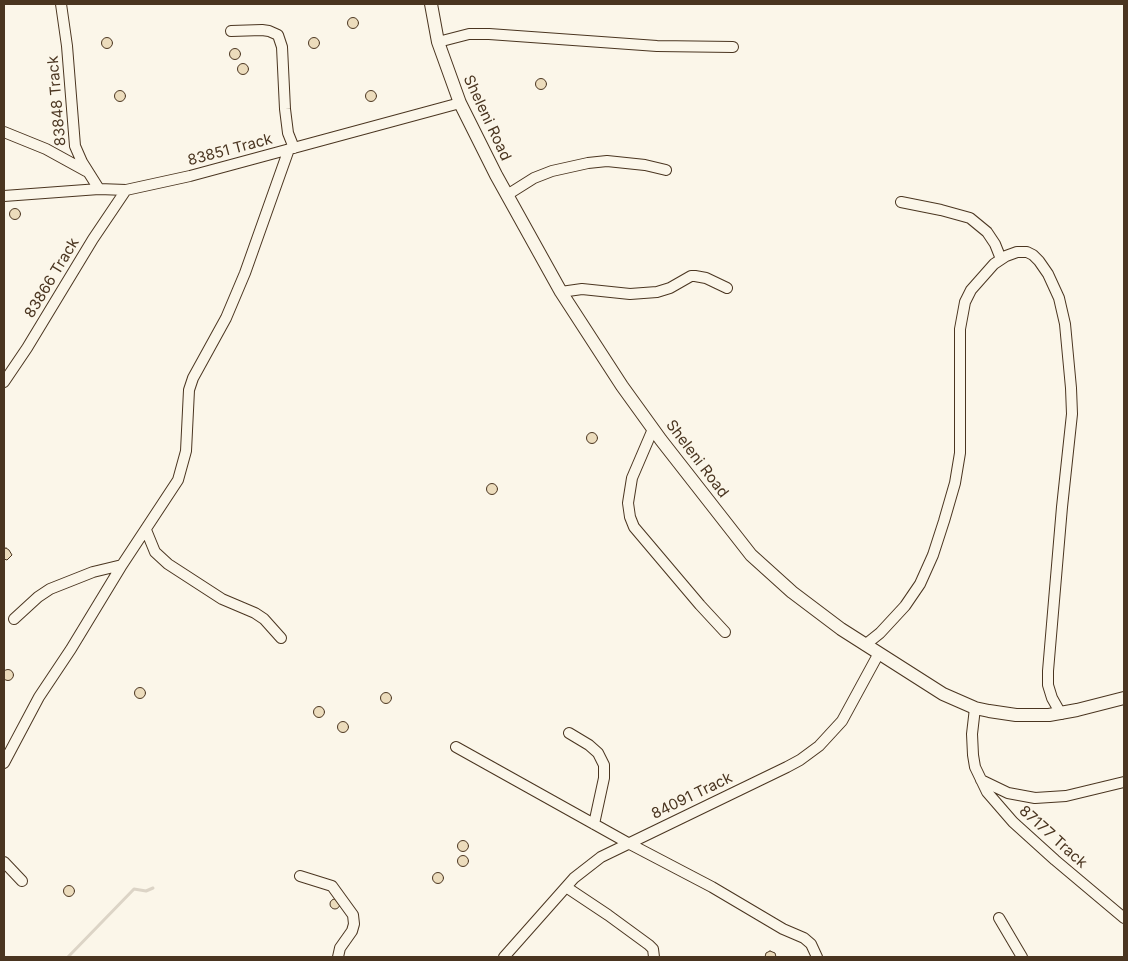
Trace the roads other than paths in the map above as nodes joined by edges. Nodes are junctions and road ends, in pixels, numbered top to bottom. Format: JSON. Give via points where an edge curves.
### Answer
{"nodes":[{"id":1,"x":61,"y":4,"type":"edge"},
{"id":2,"x":431,"y":4,"type":"edge"},
{"id":3,"x":231,"y":31,"type":"dead end"},
{"id":4,"x":438,"y":42,"type":"junction"},
{"id":5,"x":733,"y":47,"type":"dead end"},
{"id":6,"x":460,"y":103,"type":"junction"},
{"id":7,"x":4,"y":132,"type":"edge"},
{"id":8,"x":291,"y":149,"type":"junction"},
{"id":9,"x":666,"y":170,"type":"dead end"},
{"id":10,"x":88,"y":172,"type":"junction"},
{"id":11,"x":99,"y":189,"type":"junction"},
{"id":12,"x":126,"y":190,"type":"junction"},
{"id":13,"x":507,"y":195,"type":"junction"},
{"id":14,"x":4,"y":196,"type":"edge"},
{"id":15,"x":901,"y":202,"type":"dead end"},
{"id":16,"x":1001,"y":260,"type":"junction"},
{"id":17,"x":727,"y":288,"type":"dead end"},
{"id":18,"x":561,"y":292,"type":"junction"},
{"id":19,"x":4,"y":382,"type":"edge"},
{"id":20,"x":653,"y":429,"type":"junction"},
{"id":21,"x":146,"y":530,"type":"junction"},
{"id":22,"x":122,"y":565,"type":"junction"},
{"id":23,"x":14,"y":619,"type":"dead end"},
{"id":24,"x":725,"y":632,"type":"dead end"},
{"id":25,"x":281,"y":638,"type":"dead end"},
{"id":26,"x":865,"y":645,"type":"junction"},
{"id":27,"x":879,"y":653,"type":"junction"},
{"id":28,"x":1124,"y":698,"type":"edge"},
{"id":29,"x":975,"y":708,"type":"junction"},
{"id":30,"x":1061,"y":714,"type":"junction"},
{"id":31,"x":569,"y":732,"type":"dead end"},
{"id":32,"x":456,"y":747,"type":"dead end"},
{"id":33,"x":4,"y":764,"type":"edge"},
{"id":34,"x":980,"y":780,"type":"junction"},
{"id":35,"x":1124,"y":782,"type":"edge"},
{"id":36,"x":594,"y":824,"type":"junction"},
{"id":37,"x":628,"y":843,"type":"junction"},
{"id":38,"x":4,"y":862,"type":"edge"},
{"id":39,"x":300,"y":876,"type":"dead end"},
{"id":40,"x":22,"y":881,"type":"dead end"},
{"id":41,"x":566,"y":887,"type":"junction"},
{"id":42,"x":999,"y":918,"type":"dead end"},
{"id":43,"x":1124,"y":918,"type":"edge"},
{"id":44,"x":338,"y":957,"type":"edge"},
{"id":45,"x":504,"y":957,"type":"edge"},
{"id":46,"x":654,"y":957,"type":"edge"},
{"id":47,"x":817,"y":957,"type":"edge"},
{"id":48,"x":1022,"y":957,"type":"edge"}],
"edges":[{"from":1,"to":10,"type":"street","name":"83848 Track","via":[[75,146]]},
{"from":2,"to":4,"type":"street","name":"Sheleni Road"},
{"from":3,"to":8,"type":"street","via":[[262,30],[278,35],[282,47]]},
{"from":4,"to":5,"type":"street","via":[[469,34],[489,34],[657,46]]},
{"from":4,"to":6,"type":"street","name":"Sheleni Road"},
{"from":6,"to":8,"type":"street","name":"83851 Track"},
{"from":6,"to":13,"type":"street","name":"Sheleni Road"},
{"from":7,"to":10,"type":"street","via":[[46,149]]},
{"from":8,"to":12,"type":"street","name":"83851 Track"},
{"from":8,"to":21,"type":"street","via":[[226,318],[193,378],[189,390],[183,466]]},
{"from":9,"to":13,"type":"street","via":[[607,161],[588,163],[543,174]]},
{"from":10,"to":11,"type":"street","name":"83848 Track"},
{"from":11,"to":12,"type":"street","name":"83851 Track"},
{"from":11,"to":14,"type":"street","name":"83851 Track"},
{"from":12,"to":19,"type":"street","name":"83866 Track"},
{"from":13,"to":18,"type":"street","name":"Sheleni Road"},
{"from":15,"to":16,"type":"street","via":[[970,218],[987,232]]},
{"from":16,"to":26,"type":"street","via":[[971,290],[962,314],[960,453],[955,483],[933,555],[920,584],[905,606]]},
{"from":16,"to":30,"type":"street","via":[[1017,252],[1034,255],[1048,274],[1059,298],[1067,334],[1072,414],[1048,671],[1048,685]]},
{"from":17,"to":18,"type":"street","via":[[706,278],[691,276],[657,292],[630,294],[582,289]]},
{"from":18,"to":20,"type":"street","name":"Sheleni Road"},
{"from":20,"to":24,"type":"street","via":[[632,478],[628,503],[630,517],[634,527]]},
{"from":20,"to":26,"type":"street","name":"Sheleni Road","via":[[751,554],[792,592]]},
{"from":21,"to":22,"type":"street"},
{"from":21,"to":25,"type":"street","via":[[155,552],[168,564],[222,599],[255,613]]},
{"from":22,"to":23,"type":"street","via":[[93,572],[50,589]]},
{"from":22,"to":33,"type":"street","via":[[39,697]]},
{"from":26,"to":27,"type":"street","name":"Sheleni Road"},
{"from":27,"to":29,"type":"street","name":"Sheleni Road","via":[[942,694]]},
{"from":27,"to":37,"type":"street","name":"84091 Track","via":[[842,721],[819,746],[787,767]]},
{"from":28,"to":30,"type":"street","name":"Sheleni Road"},
{"from":29,"to":30,"type":"street","name":"Sheleni Road","via":[[1029,716]]},
{"from":29,"to":34,"type":"street","name":"87177 Track","via":[[972,734],[975,767]]},
{"from":31,"to":36,"type":"street","via":[[598,753],[604,765]]},
{"from":32,"to":36,"type":"street"},
{"from":34,"to":35,"type":"street","via":[[1008,793],[1034,798],[1066,796]]},
{"from":34,"to":43,"type":"street","name":"87177 Track","via":[[1013,822]]},
{"from":36,"to":37,"type":"street"},
{"from":37,"to":41,"type":"street","name":"84091 Track","via":[[601,857]]},
{"from":37,"to":47,"type":"street","via":[[712,887],[782,929],[804,938]]},
{"from":38,"to":40,"type":"street"},
{"from":39,"to":44,"type":"street","via":[[332,886],[353,915],[352,930]]},
{"from":41,"to":45,"type":"street","name":"84091 Track"},
{"from":41,"to":46,"type":"street","via":[[649,945]]},
{"from":42,"to":48,"type":"street"}]}
